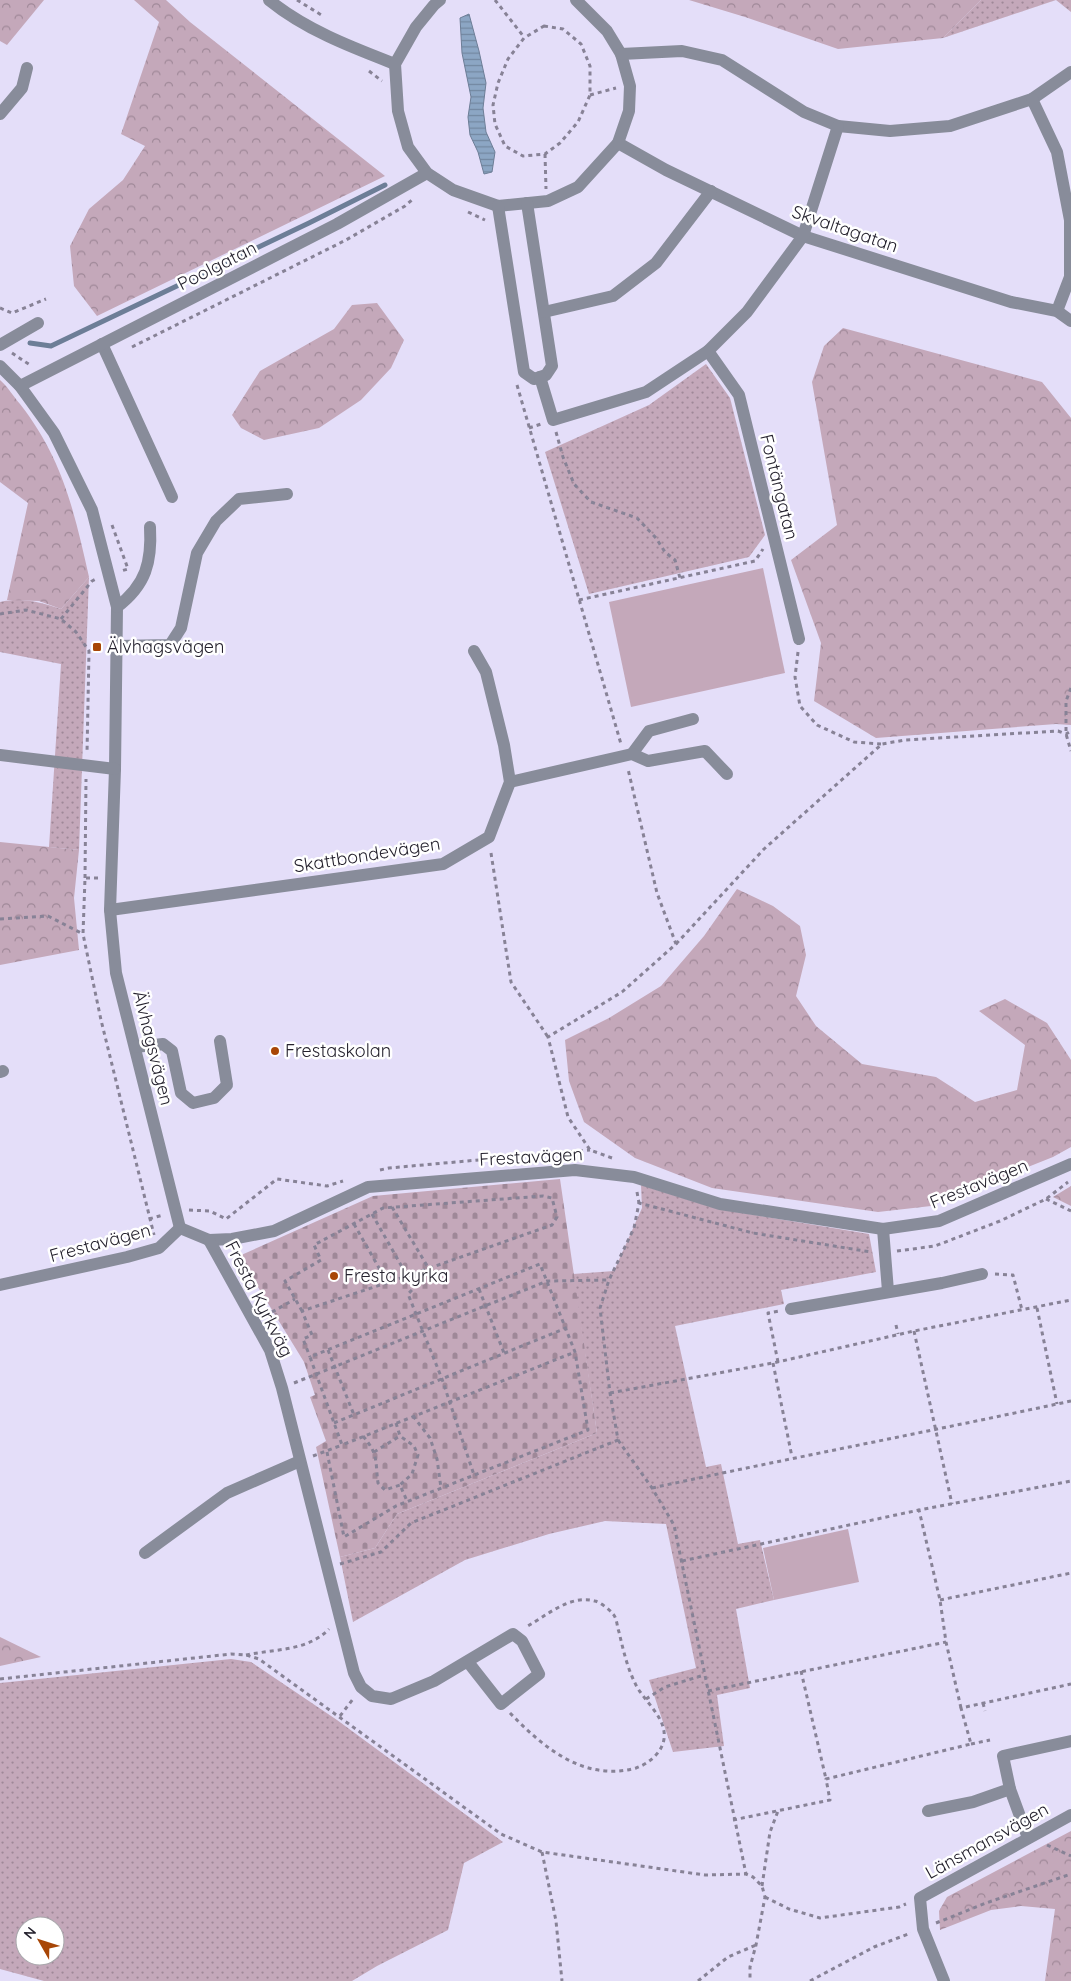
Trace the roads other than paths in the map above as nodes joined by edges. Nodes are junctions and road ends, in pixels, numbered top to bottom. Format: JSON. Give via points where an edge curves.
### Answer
{"nodes":[{"id":1,"x":269,"y":0,"type":"edge"},
{"id":2,"x":440,"y":0,"type":"edge"},
{"id":3,"x":576,"y":0,"type":"edge"},
{"id":4,"x":621,"y":54,"type":"junction"},
{"id":5,"x":395,"y":64,"type":"junction"},
{"id":6,"x":27,"y":68,"type":"dead end"},
{"id":7,"x":1071,"y":72,"type":"edge"},
{"id":8,"x":1032,"y":100,"type":"junction"},
{"id":9,"x":0,"y":114,"type":"edge"},
{"id":10,"x":838,"y":126,"type":"junction"},
{"id":11,"x":618,"y":143,"type":"junction"},
{"id":12,"x":427,"y":173,"type":"junction"},
{"id":13,"x":711,"y":192,"type":"junction"},
{"id":14,"x":527,"y":203,"type":"junction"},
{"id":15,"x":498,"y":206,"type":"junction"},
{"id":16,"x":803,"y":236,"type":"junction"},
{"id":17,"x":1057,"y":311,"type":"junction"},
{"id":18,"x":544,"y":312,"type":"junction"},
{"id":19,"x":1071,"y":321,"type":"edge"},
{"id":20,"x":38,"y":323,"type":"dead end"},
{"id":21,"x":102,"y":344,"type":"junction"},
{"id":22,"x":0,"y":345,"type":"edge"},
{"id":23,"x":708,"y":351,"type":"junction"},
{"id":24,"x":0,"y":366,"type":"edge"},
{"id":25,"x":540,"y":378,"type":"junction"},
{"id":26,"x":20,"y":386,"type":"junction"},
{"id":27,"x":287,"y":494,"type":"dead end"},
{"id":28,"x":172,"y":497,"type":"dead end"},
{"id":29,"x":150,"y":527,"type":"dead end"},
{"id":30,"x":117,"y":607,"type":"junction"},
{"id":31,"x":799,"y":640,"type":"road end"},
{"id":32,"x":117,"y":646,"type":"junction"},
{"id":33,"x":474,"y":651,"type":"dead end"},
{"id":34,"x":693,"y":719,"type":"dead end"},
{"id":35,"x":0,"y":755,"type":"edge"},
{"id":36,"x":629,"y":755,"type":"junction"},
{"id":37,"x":116,"y":769,"type":"junction"},
{"id":38,"x":727,"y":774,"type":"dead end"},
{"id":39,"x":510,"y":782,"type":"junction"},
{"id":40,"x":110,"y":910,"type":"junction"},
{"id":41,"x":220,"y":1041,"type":"dead end"},
{"id":42,"x":135,"y":1047,"type":"junction"},
{"id":43,"x":1071,"y":1164,"type":"edge"},
{"id":44,"x":180,"y":1228,"type":"junction"},
{"id":45,"x":883,"y":1228,"type":"junction"},
{"id":46,"x":209,"y":1240,"type":"junction"},
{"id":47,"x":982,"y":1274,"type":"road end"},
{"id":48,"x":0,"y":1285,"type":"edge"},
{"id":49,"x":888,"y":1291,"type":"junction"},
{"id":50,"x":791,"y":1309,"type":"dead end"},
{"id":51,"x":300,"y":1461,"type":"junction"},
{"id":52,"x":145,"y":1553,"type":"dead end"},
{"id":53,"x":468,"y":1662,"type":"junction"},
{"id":54,"x":1071,"y":1741,"type":"edge"},
{"id":55,"x":1010,"y":1789,"type":"junction"},
{"id":56,"x":928,"y":1811,"type":"dead end"},
{"id":57,"x":1071,"y":1815,"type":"edge"},
{"id":58,"x":1028,"y":1838,"type":"junction"},
{"id":59,"x":944,"y":1981,"type":"edge"}],
"edges":[{"from":1,"to":5,"type":"street","via":[[320,34]]},
{"from":2,"to":5,"type":"street","via":[[416,26]]},
{"from":3,"to":4,"type":"street","via":[[607,31]]},
{"from":4,"to":10,"type":"street","via":[[682,51],[722,60],[804,112]]},
{"from":4,"to":11,"type":"street","via":[[630,86],[629,111]]},
{"from":5,"to":12,"type":"street","via":[[398,111],[408,147]]},
{"from":6,"to":9,"type":"street","via":[[22,88]]},
{"from":7,"to":8,"type":"street"},
{"from":8,"to":10,"type":"street","via":[[950,126],[890,131]]},
{"from":8,"to":17,"type":"street","via":[[1058,152],[1070,220],[1070,278]]},
{"from":10,"to":16,"type":"street"},
{"from":11,"to":13,"type":"street","name":"Skvaltagatan"},
{"from":11,"to":14,"type":"street","via":[[578,187],[548,200]]},
{"from":12,"to":15,"type":"street","via":[[453,190]]},
{"from":12,"to":21,"type":"street","name":"Poolgatan","via":[[337,224]]},
{"from":13,"to":16,"type":"street","name":"Skvaltagatan"},
{"from":13,"to":18,"type":"street","via":[[656,263],[612,296]]},
{"from":14,"to":15,"type":"street"},
{"from":14,"to":18,"type":"street"},
{"from":15,"to":25,"type":"street","via":[[524,372],[534,379]]},
{"from":16,"to":17,"type":"street","name":"Skvaltagatan","via":[[1011,302]]},
{"from":16,"to":23,"type":"street","via":[[747,312]]},
{"from":17,"to":19,"type":"street","name":"Skvaltagatan"},
{"from":18,"to":25,"type":"street","via":[[552,366]]},
{"from":20,"to":22,"type":"street"},
{"from":21,"to":26,"type":"street","name":"Poolgatan"},
{"from":21,"to":28,"type":"street"},
{"from":23,"to":25,"type":"street","via":[[646,392],[553,420]]},
{"from":23,"to":31,"type":"street","name":"Fontängatan","via":[[739,395]]},
{"from":24,"to":26,"type":"street","name":"Älvhagsvägen"},
{"from":26,"to":30,"type":"street","name":"Älvhagsvägen","via":[[54,433],[92,510]]},
{"from":27,"to":32,"type":"street","via":[[239,499],[216,521],[197,553],[181,628],[170,645]]},
{"from":29,"to":30,"type":"street","via":[[151,550],[145,574],[131,596]]},
{"from":30,"to":32,"type":"street","name":"Älvhagsvägen"},
{"from":32,"to":37,"type":"street","name":"Älvhagsvägen"},
{"from":33,"to":39,"type":"street","via":[[486,672]]},
{"from":34,"to":36,"type":"street","via":[[649,731]]},
{"from":35,"to":37,"type":"street"},
{"from":36,"to":38,"type":"street","via":[[648,760],[705,751]]},
{"from":36,"to":39,"type":"street"},
{"from":37,"to":40,"type":"street","name":"Älvhagsvägen"},
{"from":39,"to":40,"type":"street","name":"Skattbondevägen","via":[[488,837],[443,864]]},
{"from":40,"to":42,"type":"street","name":"Älvhagsvägen","via":[[116,973]]},
{"from":41,"to":42,"type":"street","via":[[226,1085],[214,1098],[193,1103],[181,1093],[172,1051],[163,1044]]},
{"from":42,"to":44,"type":"street","name":"Älvhagsvägen"},
{"from":43,"to":45,"type":"street","name":"Frestavägen","via":[[939,1221]]},
{"from":44,"to":46,"type":"street","name":"Frestavägen"},
{"from":44,"to":48,"type":"street","name":"Frestavägen","via":[[158,1248]]},
{"from":45,"to":46,"type":"street","name":"Frestavägen","via":[[720,1204],[634,1177],[575,1170],[368,1187],[274,1231]]},
{"from":45,"to":49,"type":"street"},
{"from":46,"to":51,"type":"street","name":"Fresta Kyrkväg","via":[[270,1350]]},
{"from":47,"to":49,"type":"street"},
{"from":49,"to":50,"type":"street"},
{"from":51,"to":52,"type":"street","via":[[227,1493]]},
{"from":51,"to":53,"type":"street","name":"Fresta Kyrkväg","via":[[354,1673],[361,1687],[372,1696],[391,1699]]},
{"from":53,"to":53,"type":"street","via":[[513,1634],[522,1641],[539,1674],[501,1704]]},
{"from":54,"to":55,"type":"street","via":[[1003,1756]]},
{"from":55,"to":56,"type":"street","via":[[973,1802]]},
{"from":55,"to":58,"type":"street"},
{"from":57,"to":58,"type":"street","name":"Länsmansvägen"},
{"from":58,"to":59,"type":"street","name":"Länsmansvägen","via":[[920,1898],[923,1929]]}]}
